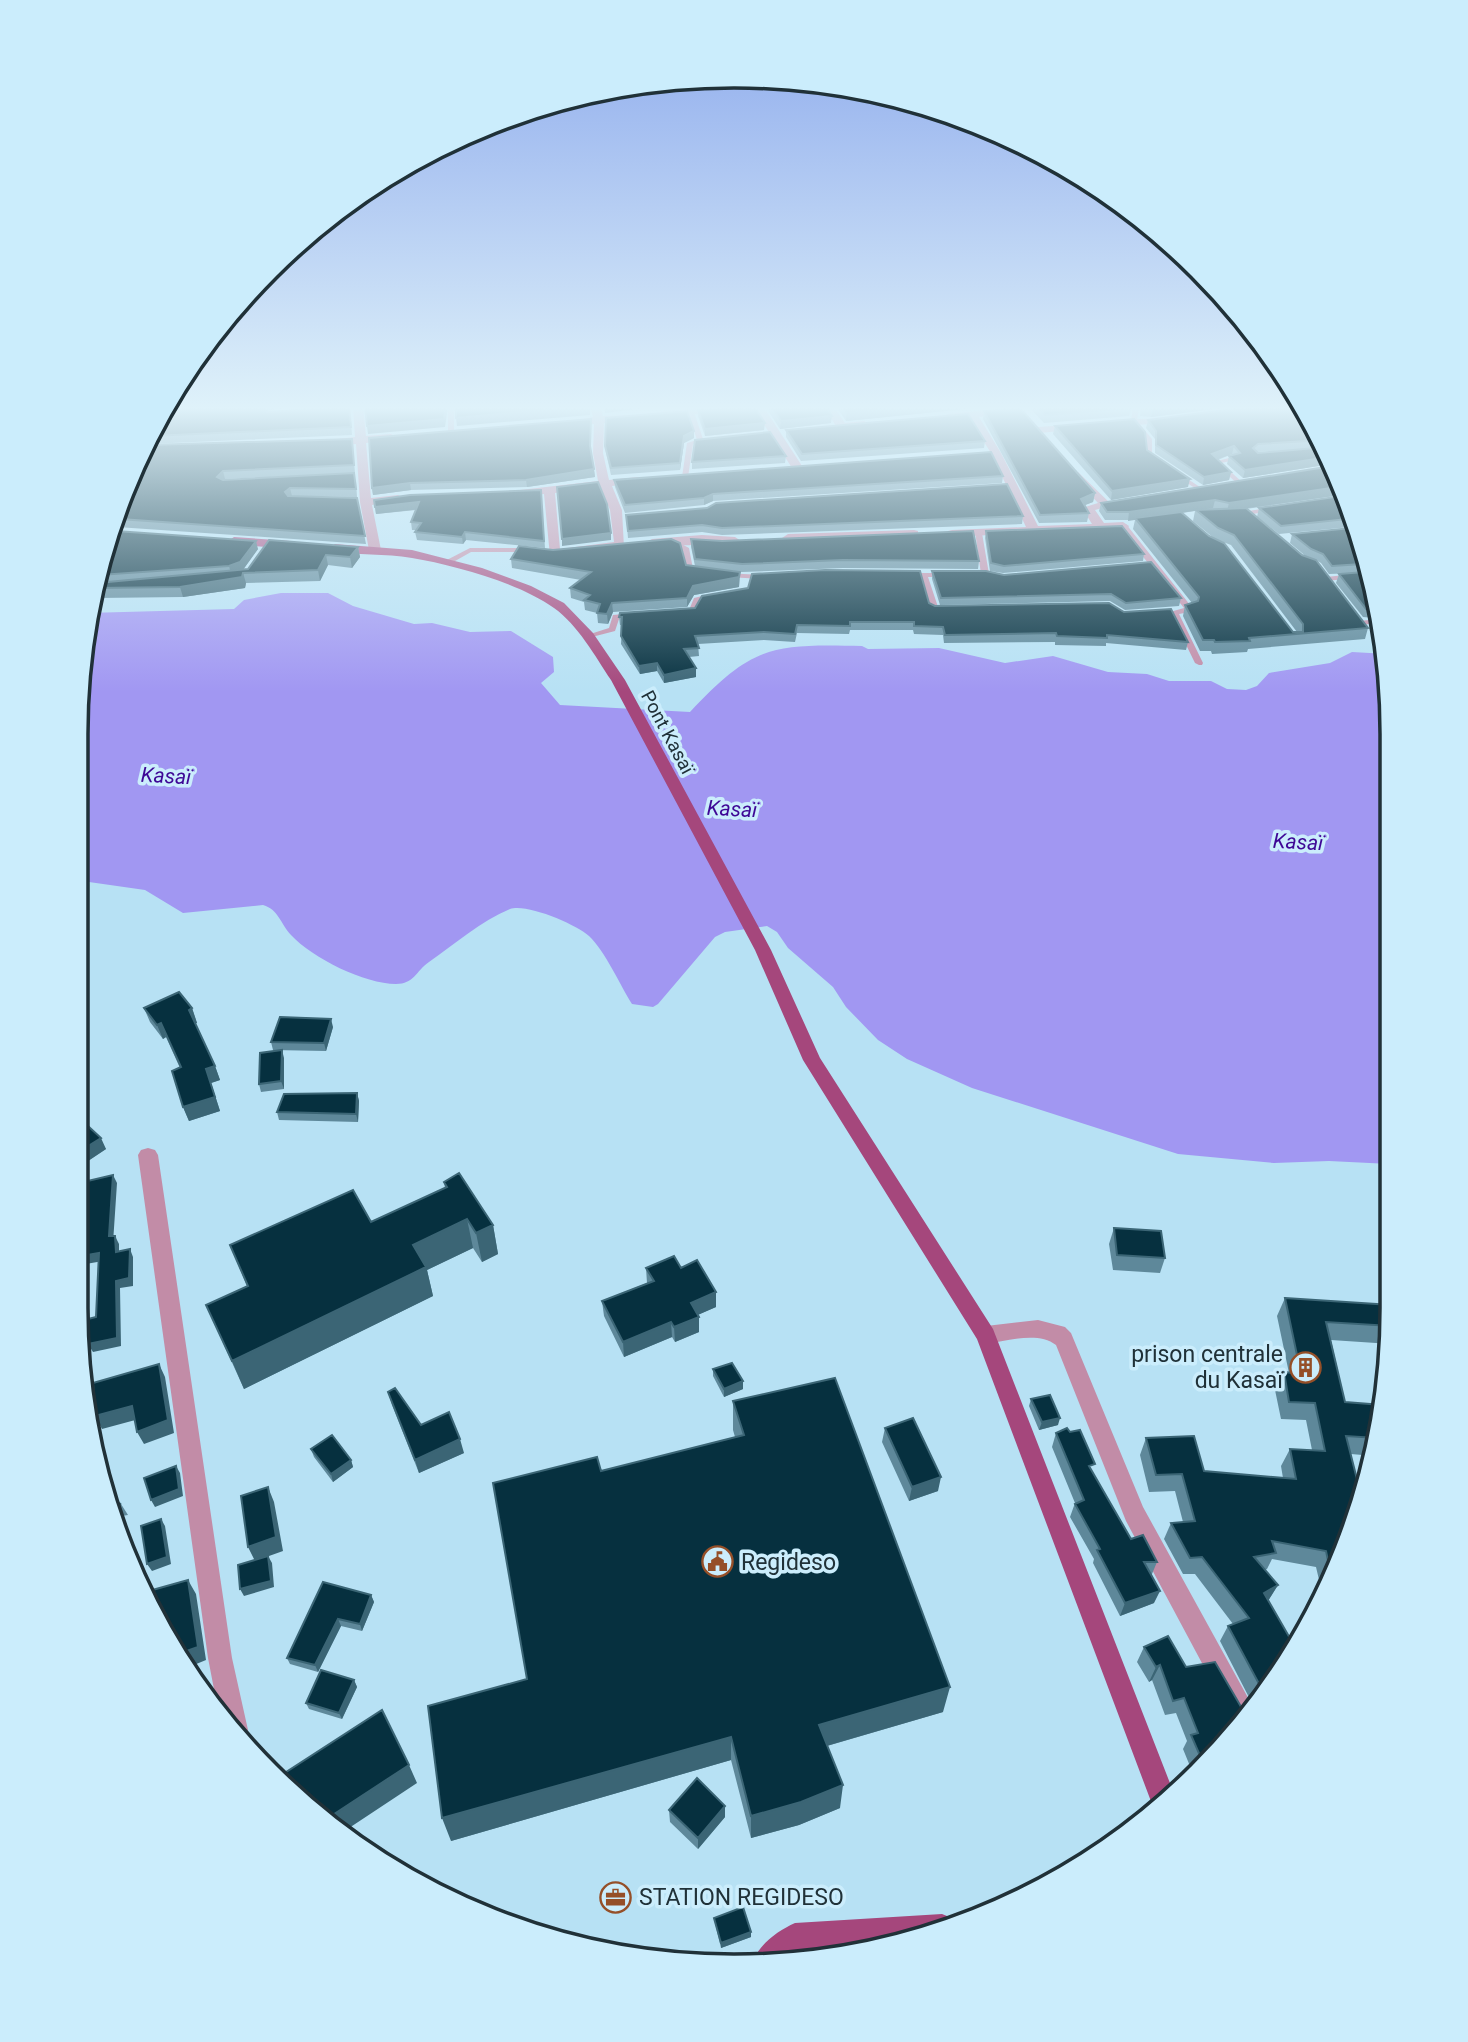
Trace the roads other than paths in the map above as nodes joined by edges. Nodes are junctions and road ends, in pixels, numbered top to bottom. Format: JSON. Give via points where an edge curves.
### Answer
{"nodes":[{"id":1,"x":366,"y":501,"type":"edge"},
{"id":2,"x":550,"y":501,"type":"edge"},
{"id":3,"x":611,"y":501,"type":"edge"},
{"id":4,"x":1020,"y":501,"type":"edge"},
{"id":5,"x":1103,"y":501,"type":"edge"},
{"id":6,"x":360,"y":502,"type":"joint"},
{"id":7,"x":1120,"y":503,"type":"edge"},
{"id":8,"x":1106,"y":505,"type":"junction"},
{"id":9,"x":1283,"y":507,"type":"edge"},
{"id":10,"x":1245,"y":513,"type":"junction"},
{"id":11,"x":1227,"y":516,"type":"edge"},
{"id":12,"x":630,"y":517,"type":"edge"},
{"id":13,"x":617,"y":518,"type":"junction"},
{"id":14,"x":1253,"y":520,"type":"edge"},
{"id":15,"x":1129,"y":525,"type":"joint"},
{"id":16,"x":1100,"y":527,"type":"junction"},
{"id":17,"x":1033,"y":529,"type":"junction"},
{"id":18,"x":978,"y":533,"type":"junction"},
{"id":19,"x":924,"y":534,"type":"edge"},
{"id":20,"x":937,"y":534,"type":"edge"},
{"id":21,"x":776,"y":539,"type":"edge"},
{"id":22,"x":216,"y":540,"type":"edge"},
{"id":23,"x":749,"y":540,"type":"edge"},
{"id":24,"x":669,"y":541,"type":"junction"},
{"id":25,"x":620,"y":545,"type":"junction"},
{"id":26,"x":375,"y":550,"type":"junction"},
{"id":27,"x":554,"y":553,"type":"junction"},
{"id":28,"x":444,"y":563,"type":"junction"},
{"id":29,"x":1154,"y":565,"type":"junction"},
{"id":30,"x":1140,"y":566,"type":"edge"},
{"id":31,"x":900,"y":575,"type":"edge"},
{"id":32,"x":924,"y":575,"type":"junction"},
{"id":33,"x":961,"y":575,"type":"edge"},
{"id":34,"x":973,"y":575,"type":"edge"},
{"id":35,"x":1360,"y":575,"type":"edge"},
{"id":36,"x":772,"y":578,"type":"edge"},
{"id":37,"x":1335,"y":590,"type":"edge"},
{"id":38,"x":726,"y":594,"type":"edge"},
{"id":39,"x":960,"y":608,"type":"edge"},
{"id":40,"x":1174,"y":612,"type":"junction"},
{"id":41,"x":1351,"y":612,"type":"edge"},
{"id":42,"x":1161,"y":613,"type":"edge"},
{"id":43,"x":674,"y":614,"type":"edge"},
{"id":44,"x":640,"y":615,"type":"edge"},
{"id":45,"x":1370,"y":622,"type":"edge"},
{"id":46,"x":1360,"y":623,"type":"junction"},
{"id":47,"x":1369,"y":635,"type":"edge"},
{"id":48,"x":588,"y":636,"type":"junction"},
{"id":49,"x":1199,"y":663,"type":"dead end"},
{"id":50,"x":148,"y":1155,"type":"dead end"},
{"id":51,"x":986,"y":1335,"type":"junction"},
{"id":52,"x":1240,"y":1710,"type":"edge"},
{"id":53,"x":232,"y":1715,"type":"edge"},
{"id":54,"x":1161,"y":1793,"type":"edge"},
{"id":55,"x":907,"y":1930,"type":"edge"},
{"id":56,"x":775,"y":1953,"type":"edge"}],
"edges":[{"from":1,"to":6,"type":"street"},
{"from":2,"to":27,"type":"street"},
{"from":3,"to":13,"type":"street"},
{"from":4,"to":17,"type":"street"},
{"from":5,"to":8,"type":"street"},
{"from":6,"to":26,"type":"street"},
{"from":7,"to":8,"type":"lane"},
{"from":8,"to":16,"type":"street","via":[[1088,508]]},
{"from":9,"to":10,"type":"lane"},
{"from":10,"to":11,"type":"lane"},
{"from":10,"to":14,"type":"lane"},
{"from":12,"to":13,"type":"lane"},
{"from":13,"to":25,"type":"street"},
{"from":15,"to":16,"type":"street"},
{"from":15,"to":29,"type":"lane"},
{"from":16,"to":17,"type":"street"},
{"from":17,"to":18,"type":"street"},
{"from":18,"to":20,"type":"street"},
{"from":18,"to":34,"type":"lane","via":[[989,575]]},
{"from":19,"to":21,"type":"street"},
{"from":22,"to":26,"type":"main road","name":"Pont Kasaï","via":[[265,549]]},
{"from":23,"to":24,"type":"street"},
{"from":24,"to":25,"type":"street"},
{"from":24,"to":36,"type":"lane","via":[[685,550],[690,570],[746,580]]},
{"from":25,"to":27,"type":"street"},
{"from":26,"to":28,"type":"main road","name":"Pont Kasaï"},
{"from":27,"to":28,"type":"lane","via":[[516,548],[470,550]]},
{"from":28,"to":48,"type":"main road","name":"Pont Kasaï","via":[[527,589],[560,606]]},
{"from":29,"to":30,"type":"lane"},
{"from":29,"to":40,"type":"lane","via":[[1190,610]]},
{"from":31,"to":32,"type":"lane"},
{"from":32,"to":33,"type":"lane"},
{"from":32,"to":39,"type":"lane","via":[[935,610]]},
{"from":35,"to":37,"type":"lane","via":[[1324,576]]},
{"from":38,"to":43,"type":"lane","via":[[704,597],[697,600],[692,612]]},
{"from":40,"to":42,"type":"lane"},
{"from":40,"to":49,"type":"lane"},
{"from":41,"to":46,"type":"lane"},
{"from":44,"to":48,"type":"lane","via":[[617,617],[612,629]]},
{"from":45,"to":46,"type":"lane"},
{"from":46,"to":47,"type":"lane"},
{"from":48,"to":51,"type":"main road","name":"Pont Kasaï","via":[[618,680],[763,950],[812,1060]]},
{"from":50,"to":53,"type":"street"},
{"from":51,"to":52,"type":"street","via":[[1048,1330],[1064,1339],[1135,1513]]},
{"from":51,"to":54,"type":"main road","name":"Pont Kasaï"},
{"from":55,"to":56,"type":"main road","via":[[795,1937]]}]}
